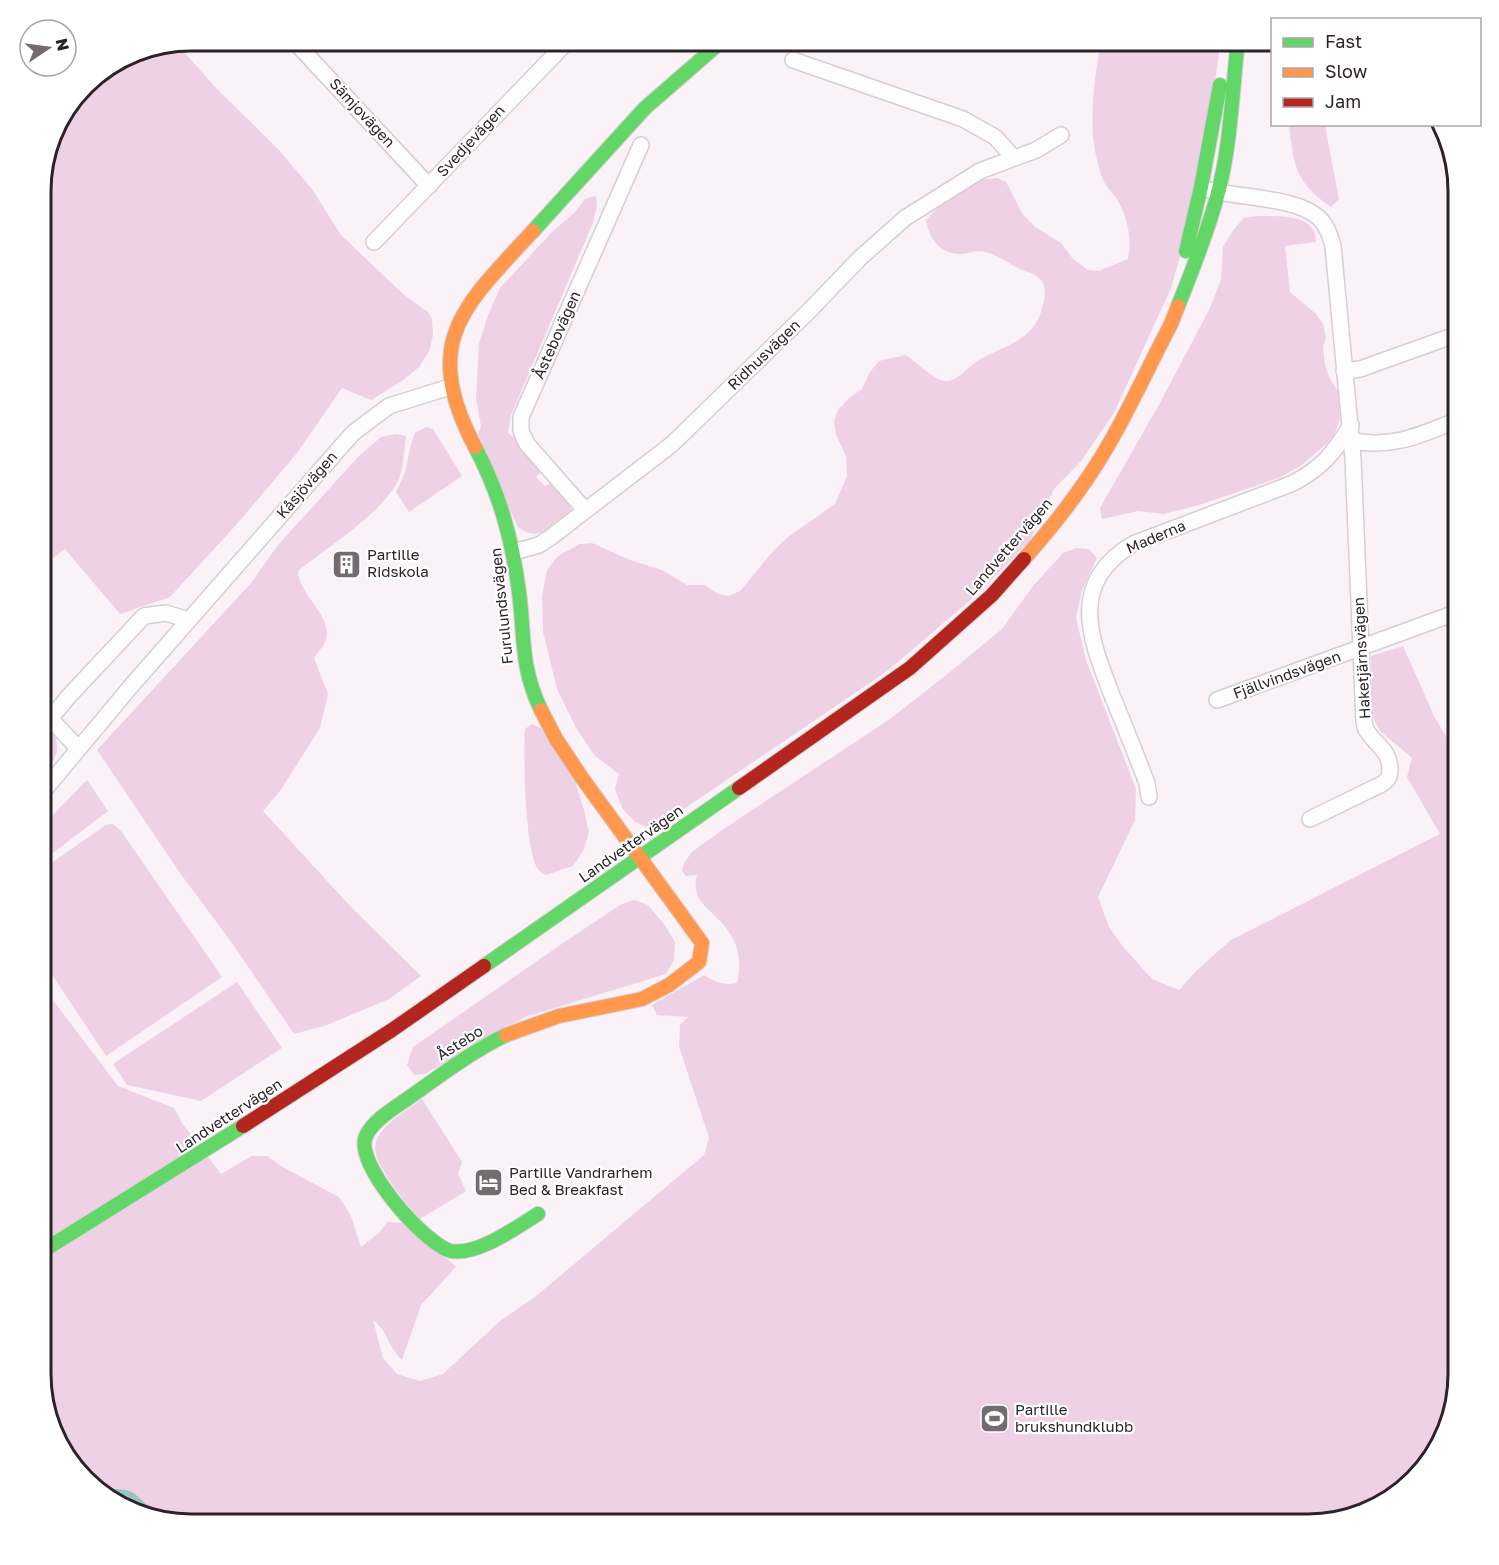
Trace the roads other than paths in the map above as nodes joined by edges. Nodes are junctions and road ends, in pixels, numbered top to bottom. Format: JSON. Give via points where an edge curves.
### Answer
{"nodes":[{"id":1,"x":304,"y":51,"type":"edge"},
{"id":2,"x":558,"y":51,"type":"edge"},
{"id":3,"x":711,"y":51,"type":"edge"},
{"id":4,"x":1225,"y":51,"type":"edge"},
{"id":5,"x":1237,"y":51,"type":"edge"},
{"id":6,"x":793,"y":60,"type":"dead end"},
{"id":7,"x":1061,"y":135,"type":"dead end"},
{"id":8,"x":641,"y":145,"type":"dead end"},
{"id":9,"x":1014,"y":158,"type":"junction"},
{"id":10,"x":429,"y":186,"type":"junction"},
{"id":11,"x":1201,"y":188,"type":"junction"},
{"id":12,"x":1218,"y":192,"type":"junction"},
{"id":13,"x":374,"y":242,"type":"dead end"},
{"id":14,"x":1448,"y":338,"type":"edge"},
{"id":15,"x":1148,"y":365,"type":"junction"},
{"id":16,"x":1344,"y":371,"type":"junction"},
{"id":17,"x":450,"y":387,"type":"junction"},
{"id":18,"x":1448,"y":424,"type":"edge"},
{"id":19,"x":1351,"y":425,"type":"junction"},
{"id":20,"x":1352,"y":441,"type":"junction"},
{"id":21,"x":585,"y":510,"type":"junction"},
{"id":22,"x":514,"y":552,"type":"junction"},
{"id":23,"x":1448,"y":616,"type":"edge"},
{"id":24,"x":189,"y":620,"type":"junction"},
{"id":25,"x":1362,"y":648,"type":"junction"},
{"id":26,"x":1217,"y":700,"type":"dead end"},
{"id":27,"x":51,"y":708,"type":"edge"},
{"id":28,"x":51,"y":720,"type":"edge"},
{"id":29,"x":78,"y":748,"type":"junction"},
{"id":30,"x":51,"y":782,"type":"edge"},
{"id":31,"x":1149,"y":797,"type":"dead end"},
{"id":32,"x":1310,"y":819,"type":"dead end"},
{"id":33,"x":641,"y":857,"type":"junction"},
{"id":34,"x":538,"y":1214,"type":"dead end"},
{"id":35,"x":51,"y":1245,"type":"edge"}],
"edges":[{"from":1,"to":10,"type":"street","name":"Sämjovägen"},
{"from":2,"to":10,"type":"street","name":"Svedjevägen"},
{"from":3,"to":17,"type":"street","name":"Furulundsvägen","via":[[645,108],[475,294],[457,326],[450,351]]},
{"from":4,"to":11,"type":"street","name":"Landvettervägen"},
{"from":5,"to":12,"type":"street","name":"Landvettervägen"},
{"from":6,"to":9,"type":"street","via":[[963,120],[995,137]]},
{"from":7,"to":9,"type":"street","name":"Ridhusvägen"},
{"from":8,"to":21,"type":"street","name":"Åstebovägen","via":[[520,417],[527,444]]},
{"from":9,"to":21,"type":"street","name":"Ridhusvägen","via":[[980,171],[886,233],[671,445]]},
{"from":10,"to":13,"type":"street","name":"Svedjevägen"},
{"from":11,"to":12,"type":"street","name":"Haketjärnsvägen"},
{"from":11,"to":15,"type":"street","name":"Landvettervägen","via":[[1182,268]]},
{"from":12,"to":15,"type":"street","name":"Landvettervägen","via":[[1184,294]]},
{"from":12,"to":16,"type":"street","name":"Haketjärnsvägen","via":[[1281,201],[1318,217],[1326,226],[1333,246]]},
{"from":14,"to":16,"type":"street"},
{"from":15,"to":33,"type":"street","name":"Landvettervägen","via":[[1088,477],[1047,533],[992,595],[910,668]]},
{"from":16,"to":19,"type":"street","name":"Haketjärnsvägen"},
{"from":17,"to":22,"type":"street","name":"Furulundsvägen","via":[[456,411],[499,499]]},
{"from":17,"to":24,"type":"street","name":"Kåsjövägen","via":[[389,406],[353,433]]},
{"from":18,"to":20,"type":"street","via":[[1400,442]]},
{"from":19,"to":20,"type":"street","name":"Haketjärnsvägen"},
{"from":19,"to":31,"type":"street","name":"Maderna","via":[[1330,456],[1308,476],[1133,544],[1114,558],[1097,580],[1089,608],[1091,638]]},
{"from":20,"to":25,"type":"street","name":"Haketjärnsvägen"},
{"from":21,"to":22,"type":"street","name":"Ridhusvägen","via":[[539,545]]},
{"from":22,"to":33,"type":"street","name":"Furulundsvägen","via":[[524,662],[536,702],[589,788]]},
{"from":23,"to":25,"type":"street","name":"Fjällvindsvägen"},
{"from":24,"to":27,"type":"street","via":[[166,613],[144,616]]},
{"from":24,"to":29,"type":"street","name":"Kåsjövägen"},
{"from":25,"to":26,"type":"street","name":"Fjällvindsvägen"},
{"from":25,"to":32,"type":"street","name":"Haketjärnsvägen","via":[[1364,722],[1389,758],[1390,776],[1382,784]]},
{"from":28,"to":29,"type":"street"},
{"from":29,"to":30,"type":"street","name":"Kåsjövägen"},
{"from":33,"to":34,"type":"street","name":"Åstebo","via":[[702,943],[699,962],[650,996],[547,1020],[479,1048],[392,1111],[365,1137],[362,1145],[378,1178],[412,1222],[447,1250],[474,1248]]},
{"from":33,"to":35,"type":"street","name":"Landvettervägen","via":[[353,1056]]}]}
